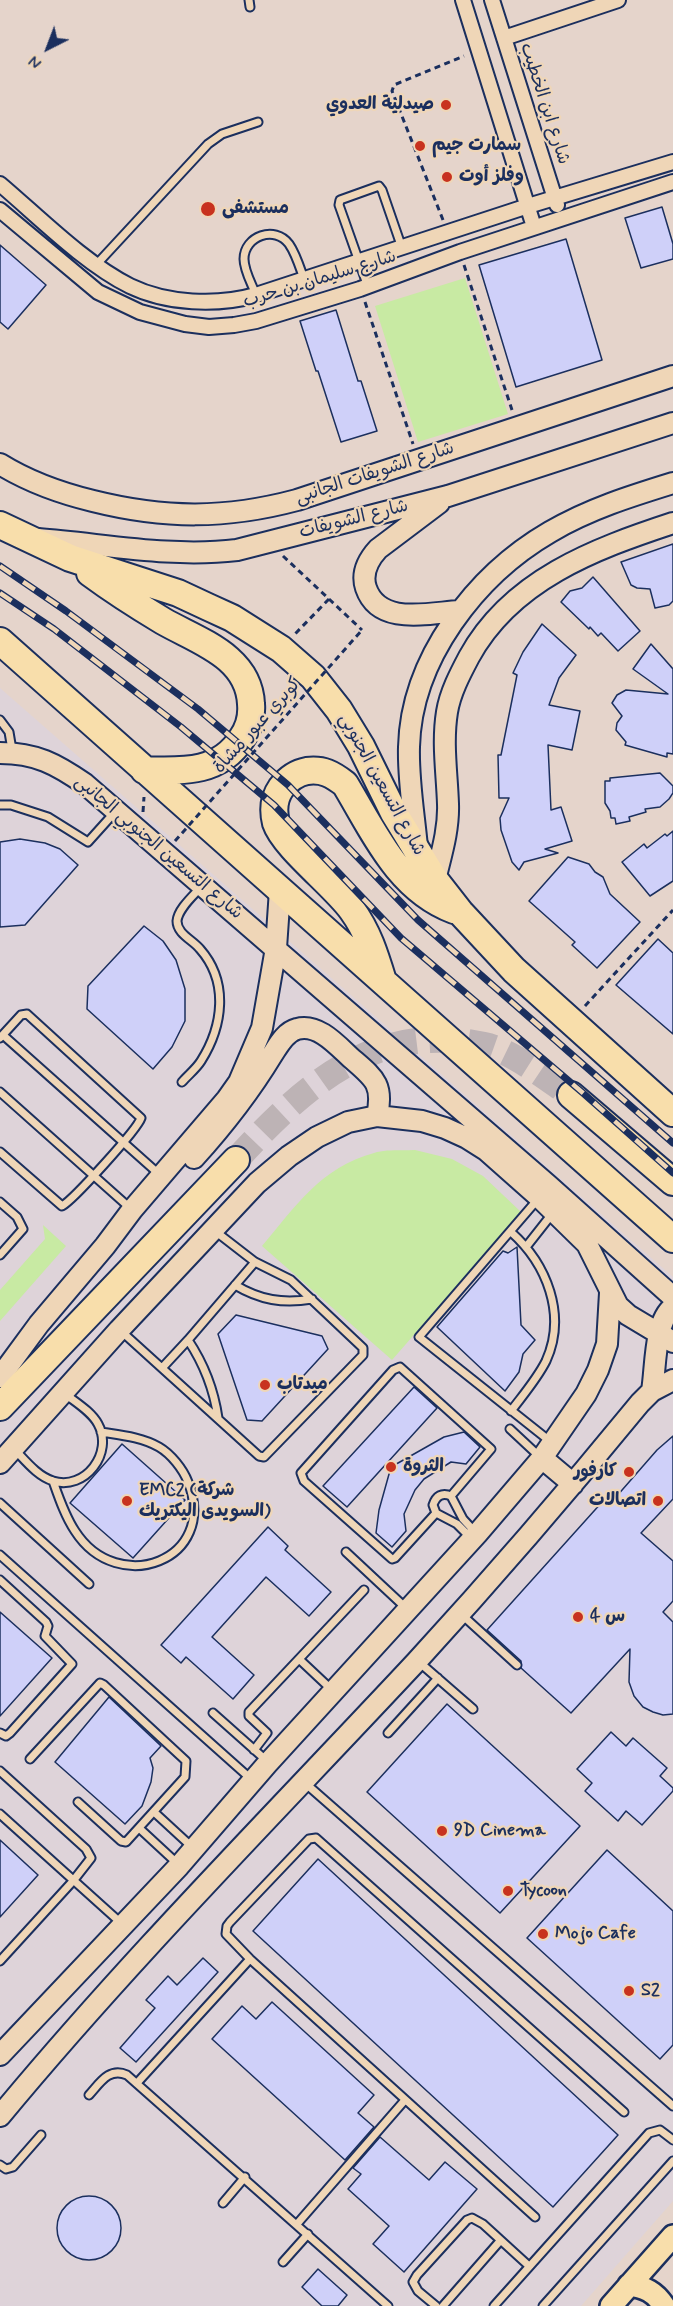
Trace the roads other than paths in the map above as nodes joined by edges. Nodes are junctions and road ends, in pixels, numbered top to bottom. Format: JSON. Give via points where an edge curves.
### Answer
{"nodes":[{"id":1,"x":463,"y":0,"type":"edge"},
{"id":2,"x":492,"y":0,"type":"edge"},
{"id":3,"x":618,"y":0,"type":"edge"},
{"id":4,"x":504,"y":38,"type":"junction"},
{"id":5,"x":258,"y":122,"type":"dead end"},
{"id":6,"x":673,"y":162,"type":"edge"},
{"id":7,"x":673,"y":182,"type":"edge"},
{"id":8,"x":0,"y":184,"type":"edge"},
{"id":9,"x":555,"y":198,"type":"junction"},
{"id":10,"x":528,"y":206,"type":"junction"},
{"id":11,"x":0,"y":210,"type":"edge"},
{"id":12,"x":561,"y":218,"type":"junction"},
{"id":13,"x":534,"y":227,"type":"junction"},
{"id":14,"x":402,"y":248,"type":"junction"},
{"id":15,"x":360,"y":261,"type":"junction"},
{"id":16,"x":96,"y":265,"type":"junction"},
{"id":17,"x":304,"y":279,"type":"junction"},
{"id":18,"x":364,"y":288,"type":"junction"},
{"id":19,"x":256,"y":295,"type":"junction"},
{"id":20,"x":673,"y":376,"type":"edge"},
{"id":21,"x":673,"y":423,"type":"edge"},
{"id":22,"x":0,"y":464,"type":"edge"},
{"id":23,"x":673,"y":483,"type":"edge"},
{"id":24,"x":448,"y":496,"type":"junction"},
{"id":25,"x":673,"y":523,"type":"edge"},
{"id":26,"x":0,"y":525,"type":"edge"},
{"id":27,"x":25,"y":538,"type":"junction"},
{"id":28,"x":70,"y":558,"type":"junction"},
{"id":29,"x":459,"y":611,"type":"junction"},
{"id":30,"x":0,"y":641,"type":"edge"},
{"id":31,"x":0,"y":720,"type":"edge"},
{"id":32,"x":6,"y":753,"type":"edge"},
{"id":33,"x":144,"y":770,"type":"junction"},
{"id":34,"x":0,"y":806,"type":"edge"},
{"id":35,"x":117,"y":810,"type":"junction"},
{"id":36,"x":418,"y":852,"type":"junction"},
{"id":37,"x":435,"y":880,"type":"junction"},
{"id":38,"x":202,"y":885,"type":"junction"},
{"id":39,"x":280,"y":890,"type":"junction"},
{"id":40,"x":460,"y":912,"type":"junction"},
{"id":41,"x":276,"y":948,"type":"junction"},
{"id":42,"x":384,"y":982,"type":"junction"},
{"id":43,"x":1,"y":1037,"type":"edge"},
{"id":44,"x":182,"y":1082,"type":"dead end"},
{"id":45,"x":0,"y":1092,"type":"edge"},
{"id":46,"x":571,"y":1095,"type":"tunnel mouth"},
{"id":47,"x":673,"y":1113,"type":"edge"},
{"id":48,"x":377,"y":1116,"type":"junction"},
{"id":49,"x":122,"y":1142,"type":"junction"},
{"id":50,"x":0,"y":1152,"type":"edge"},
{"id":51,"x":236,"y":1160,"type":"tunnel mouth"},
{"id":52,"x":93,"y":1175,"type":"junction"},
{"id":53,"x":161,"y":1176,"type":"junction"},
{"id":54,"x":673,"y":1182,"type":"edge"},
{"id":55,"x":544,"y":1191,"type":"junction"},
{"id":56,"x":0,"y":1202,"type":"edge"},
{"id":57,"x":132,"y":1210,"type":"junction"},
{"id":58,"x":554,"y":1211,"type":"junction"},
{"id":59,"x":213,"y":1229,"type":"junction"},
{"id":60,"x":511,"y":1232,"type":"junction"},
{"id":61,"x":673,"y":1239,"type":"edge"},
{"id":62,"x":105,"y":1246,"type":"junction"},
{"id":63,"x":526,"y":1247,"type":"junction"},
{"id":64,"x":0,"y":1255,"type":"edge"},
{"id":65,"x":255,"y":1262,"type":"junction"},
{"id":66,"x":236,"y":1285,"type":"junction"},
{"id":67,"x":610,"y":1293,"type":"junction"},
{"id":68,"x":673,"y":1297,"type":"edge"},
{"id":69,"x":312,"y":1299,"type":"junction"},
{"id":70,"x":673,"y":1307,"type":"edge"},
{"id":71,"x":119,"y":1330,"type":"junction"},
{"id":72,"x":665,"y":1338,"type":"edge"},
{"id":73,"x":188,"y":1340,"type":"junction"},
{"id":74,"x":162,"y":1368,"type":"junction"},
{"id":75,"x":0,"y":1377,"type":"edge"},
{"id":76,"x":673,"y":1380,"type":"edge"},
{"id":77,"x":652,"y":1391,"type":"junction"},
{"id":78,"x":63,"y":1393,"type":"junction"},
{"id":79,"x":0,"y":1407,"type":"edge"},
{"id":80,"x":512,"y":1411,"type":"junction"},
{"id":81,"x":218,"y":1418,"type":"junction"},
{"id":82,"x":510,"y":1429,"type":"dead end"},
{"id":83,"x":101,"y":1432,"type":"junction"},
{"id":84,"x":14,"y":1449,"type":"junction"},
{"id":85,"x":548,"y":1451,"type":"junction"},
{"id":86,"x":0,"y":1463,"type":"edge"},
{"id":87,"x":53,"y":1481,"type":"junction"},
{"id":88,"x":573,"y":1484,"type":"junction"},
{"id":89,"x":451,"y":1496,"type":"junction"},
{"id":90,"x":0,"y":1503,"type":"edge"},
{"id":91,"x":436,"y":1513,"type":"junction"},
{"id":92,"x":475,"y":1536,"type":"junction"},
{"id":93,"x":346,"y":1552,"type":"dead end"},
{"id":94,"x":0,"y":1555,"type":"edge"},
{"id":95,"x":0,"y":1580,"type":"edge"},
{"id":96,"x":89,"y":1584,"type":"dead end"},
{"id":97,"x":364,"y":1590,"type":"dead end"},
{"id":98,"x":407,"y":1608,"type":"junction"},
{"id":99,"x":459,"y":1612,"type":"junction"},
{"id":100,"x":299,"y":1659,"type":"junction"},
{"id":101,"x":417,"y":1660,"type":"junction"},
{"id":102,"x":517,"y":1665,"type":"dead end"},
{"id":103,"x":438,"y":1678,"type":"junction"},
{"id":104,"x":333,"y":1691,"type":"junction"},
{"id":105,"x":473,"y":1709,"type":"dead end"},
{"id":106,"x":213,"y":1713,"type":"dead end"},
{"id":107,"x":0,"y":1733,"type":"edge"},
{"id":108,"x":387,"y":1733,"type":"dead end"},
{"id":109,"x":261,"y":1756,"type":"junction"},
{"id":110,"x":30,"y":1759,"type":"dead end"},
{"id":111,"x":0,"y":1771,"type":"edge"},
{"id":112,"x":303,"y":1780,"type":"junction"},
{"id":113,"x":253,"y":1781,"type":"junction"},
{"id":114,"x":78,"y":1802,"type":"dead end"},
{"id":115,"x":154,"y":1812,"type":"junction"},
{"id":116,"x":0,"y":1814,"type":"edge"},
{"id":117,"x":139,"y":1828,"type":"junction"},
{"id":118,"x":194,"y":1849,"type":"junction"},
{"id":119,"x":179,"y":1866,"type":"junction"},
{"id":120,"x":73,"y":1881,"type":"junction"},
{"id":121,"x":123,"y":1926,"type":"junction"},
{"id":122,"x":250,"y":1959,"type":"junction"},
{"id":123,"x":0,"y":1961,"type":"edge"},
{"id":124,"x":0,"y":2055,"type":"edge"},
{"id":125,"x":137,"y":2083,"type":"junction"},
{"id":126,"x":89,"y":2095,"type":"dead end"},
{"id":127,"x":405,"y":2100,"type":"junction"},
{"id":128,"x":673,"y":2106,"type":"edge"},
{"id":129,"x":624,"y":2112,"type":"dead end"},
{"id":130,"x":0,"y":2116,"type":"edge"},
{"id":131,"x":41,"y":2135,"type":"dead end"},
{"id":132,"x":673,"y":2140,"type":"edge"},
{"id":133,"x":673,"y":2161,"type":"edge"},
{"id":134,"x":0,"y":2165,"type":"edge"},
{"id":135,"x":245,"y":2177,"type":"junction"},
{"id":136,"x":223,"y":2203,"type":"dead end"},
{"id":137,"x":535,"y":2217,"type":"dead end"},
{"id":138,"x":297,"y":2224,"type":"junction"},
{"id":139,"x":308,"y":2234,"type":"junction"},
{"id":140,"x":673,"y":2236,"type":"edge"},
{"id":141,"x":500,"y":2241,"type":"junction"},
{"id":142,"x":283,"y":2262,"type":"dead end"},
{"id":143,"x":530,"y":2266,"type":"junction"},
{"id":144,"x":629,"y":2285,"type":"junction"},
{"id":145,"x":388,"y":2306,"type":"edge"},
{"id":146,"x":436,"y":2306,"type":"edge"},
{"id":147,"x":443,"y":2306,"type":"edge"},
{"id":148,"x":494,"y":2306,"type":"edge"},
{"id":149,"x":543,"y":2306,"type":"edge"},
{"id":150,"x":611,"y":2306,"type":"edge"},
{"id":151,"x":664,"y":2306,"type":"edge"}],
"edges":[{"from":1,"to":10,"type":"street"},
{"from":2,"to":4,"type":"street","name":"شارع ابن الخطيب"},
{"from":3,"to":4,"type":"street"},
{"from":4,"to":9,"type":"street","name":"شارع ابن الخطيب"},
{"from":5,"to":16,"type":"lane","via":[[222,134],[208,144]]},
{"from":6,"to":9,"type":"street","name":"شارع سليمان بن حرب"},
{"from":7,"to":12,"type":"street","name":"شارع سليمان بن حرب"},
{"from":8,"to":16,"type":"street","name":"شارع سليمان بن حرب"},
{"from":9,"to":10,"type":"street","name":"شارع سليمان بن حرب"},
{"from":9,"to":12,"type":"street","name":"شارع ابن الخطيب"},
{"from":10,"to":13,"type":"street"},
{"from":10,"to":14,"type":"street","name":"شارع سليمان بن حرب"},
{"from":11,"to":18,"type":"street","name":"شارع سليمان بن حرب","via":[[98,292],[140,312],[184,324],[209,327],[256,321]]},
{"from":12,"to":13,"type":"street","name":"شارع سليمان بن حرب"},
{"from":13,"to":18,"type":"street","name":"شارع سليمان بن حرب"},
{"from":14,"to":15,"type":"street","name":"شارع سليمان بن حرب"},
{"from":14,"to":15,"type":"lane","via":[[382,190],[374,187],[339,202]]},
{"from":15,"to":17,"type":"street","name":"شارع سليمان بن حرب"},
{"from":15,"to":18,"type":"lane"},
{"from":16,"to":19,"type":"street","name":"شارع سليمان بن حرب","via":[[131,286],[180,300],[234,300]]},
{"from":17,"to":19,"type":"street","name":"شارع سليمان بن حرب"},
{"from":17,"to":19,"type":"lane","via":[[288,242],[280,236],[261,235],[247,247],[244,256]]},
{"from":20,"to":22,"type":"street","name":"شارع الشويفات الجانبى","via":[[297,500],[231,513],[154,514],[126,509],[41,486]]},
{"from":21,"to":24,"type":"street","name":"شارع الشويفات"},
{"from":23,"to":29,"type":"street","via":[[593,511],[550,532],[519,554]]},
{"from":24,"to":27,"type":"street","name":"شارع الشويفات","via":[[237,550],[208,553]]},
{"from":24,"to":29,"type":"street","via":[[369,558],[364,584],[369,596],[388,612]]},
{"from":25,"to":37,"type":"street","via":[[589,553],[545,578],[500,613],[477,642],[459,675],[447,711],[444,752],[448,824]]},
{"from":26,"to":27,"type":"highway","name":"شارع التسعين الجنوبي"},
{"from":27,"to":28,"type":"highway","name":"شارع التسعين الجنوبي"},
{"from":28,"to":33,"type":"highway","via":[[132,602],[237,665],[251,689],[252,712],[246,733],[218,763],[200,769]]},
{"from":28,"to":36,"type":"highway","name":"شارع التسعين الجنوبي","via":[[178,593],[232,618],[313,677],[361,746]]},
{"from":29,"to":36,"type":"street","via":[[423,677],[413,712],[409,747]]},
{"from":30,"to":33,"type":"highway"},
{"from":31,"to":32,"type":"lane","via":[[9,732]]},
{"from":32,"to":35,"type":"street","name":"شارع التسعين الجنوبي الجانبى","via":[[34,756],[67,771]]},
{"from":33,"to":39,"type":"highway"},
{"from":34,"to":35,"type":"lane","via":[[48,817],[88,842]]},
{"from":35,"to":38,"type":"street","name":"شارع التسعين الجنوبي الجانبى"},
{"from":36,"to":37,"type":"highway","name":"شارع التسعين الجنوبي"},
{"from":37,"to":40,"type":"highway","name":"شارع التسعين الجنوبي"},
{"from":38,"to":41,"type":"street","name":"شارع التسعين الجنوبي الجانبى"},
{"from":38,"to":44,"type":"lane","via":[[177,920],[181,932],[200,947],[210,962],[221,1000],[220,1017],[200,1062]]},
{"from":39,"to":41,"type":"street"},
{"from":39,"to":42,"type":"highway"},
{"from":40,"to":42,"type":"highway","via":[[423,894],[402,875],[345,784],[332,774],[300,772],[287,780],[277,793],[277,825],[363,925]]},
{"from":40,"to":47,"type":"highway","name":"شارع التسعين الجنوبي","via":[[514,970]]},
{"from":41,"to":53,"type":"street","via":[[262,1028],[239,1082]]},
{"from":41,"to":55,"type":"street","name":"شارع التسعين الجنوبي الجانبى"},
{"from":42,"to":61,"type":"highway"},
{"from":43,"to":49,"type":"lane"},
{"from":43,"to":49,"type":"lane","via":[[21,1015],[30,1016],[140,1115],[141,1120]]},
{"from":45,"to":52,"type":"lane"},
{"from":46,"to":54,"type":"highway"},
{"from":48,"to":55,"type":"street","via":[[445,1128],[486,1150]]},
{"from":48,"to":59,"type":"street","via":[[348,1122],[289,1156]]},
{"from":48,"to":62,"type":"street","via":[[381,1098],[370,1074],[331,1039],[309,1028],[296,1029],[287,1034],[214,1135],[140,1218]]},
{"from":49,"to":52,"type":"lane"},
{"from":49,"to":53,"type":"lane"},
{"from":50,"to":52,"type":"lane","via":[[62,1206]]},
{"from":51,"to":79,"type":"highway"},
{"from":52,"to":57,"type":"lane"},
{"from":53,"to":57,"type":"street"},
{"from":55,"to":58,"type":"street"},
{"from":55,"to":60,"type":"lane"},
{"from":55,"to":68,"type":"street"},
{"from":56,"to":64,"type":"lane","via":[[23,1229]]},
{"from":57,"to":62,"type":"street"},
{"from":58,"to":63,"type":"lane"},
{"from":58,"to":67,"type":"street","via":[[587,1244]]},
{"from":59,"to":65,"type":"lane"},
{"from":59,"to":71,"type":"street"},
{"from":60,"to":63,"type":"lane"},
{"from":60,"to":80,"type":"lane","via":[[418,1337]]},
{"from":62,"to":75,"type":"street"},
{"from":63,"to":80,"type":"lane","via":[[553,1297],[556,1321],[545,1362]]},
{"from":65,"to":66,"type":"lane"},
{"from":65,"to":69,"type":"lane","via":[[286,1276]]},
{"from":66,"to":69,"type":"lane","via":[[280,1302]]},
{"from":66,"to":73,"type":"lane"},
{"from":67,"to":72,"type":"street","via":[[628,1315]]},
{"from":67,"to":85,"type":"street","via":[[607,1344],[598,1370]]},
{"from":69,"to":81,"type":"lane","via":[[363,1348],[363,1355],[264,1457]]},
{"from":70,"to":72,"type":"street","via":[[667,1311]]},
{"from":71,"to":74,"type":"lane"},
{"from":71,"to":78,"type":"street"},
{"from":72,"to":77,"type":"street","via":[[658,1349]]},
{"from":73,"to":74,"type":"lane"},
{"from":73,"to":81,"type":"lane","via":[[209,1380]]},
{"from":74,"to":81,"type":"lane"},
{"from":76,"to":77,"type":"street"},
{"from":77,"to":88,"type":"street"},
{"from":78,"to":83,"type":"lane","via":[[94,1418]]},
{"from":78,"to":84,"type":"street"},
{"from":80,"to":85,"type":"lane"},
{"from":82,"to":85,"type":"lane"},
{"from":83,"to":87,"type":"lane","via":[[103,1445],[93,1469],[71,1481]]},
{"from":83,"to":87,"type":"lane","via":[[140,1439],[160,1447],[175,1460],[194,1495],[189,1533],[178,1549],[162,1561],[144,1567],[106,1560],[75,1533]]},
{"from":84,"to":86,"type":"street"},
{"from":84,"to":87,"type":"lane"},
{"from":85,"to":88,"type":"street"},
{"from":85,"to":92,"type":"street"},
{"from":88,"to":99,"type":"street"},
{"from":89,"to":91,"type":"lane","via":[[443,1494],[436,1498]]},
{"from":89,"to":91,"type":"lane","via":[[491,1449],[400,1367],[393,1370],[302,1473],[304,1481],[392,1559]]},
{"from":89,"to":92,"type":"lane"},
{"from":90,"to":96,"type":"lane"},
{"from":91,"to":92,"type":"lane"},
{"from":92,"to":98,"type":"street"},
{"from":93,"to":98,"type":"lane"},
{"from":94,"to":113,"type":"lane"},
{"from":95,"to":107,"type":"lane","via":[[46,1622],[45,1636],[72,1664],[10,1733]]},
{"from":97,"to":100,"type":"lane"},
{"from":98,"to":104,"type":"street"},
{"from":99,"to":101,"type":"street"},
{"from":99,"to":102,"type":"lane"},
{"from":100,"to":104,"type":"lane"},
{"from":100,"to":109,"type":"lane","via":[[248,1714],[267,1733]]},
{"from":101,"to":103,"type":"lane"},
{"from":101,"to":112,"type":"street"},
{"from":103,"to":105,"type":"lane"},
{"from":103,"to":108,"type":"lane"},
{"from":104,"to":109,"type":"street"},
{"from":106,"to":109,"type":"lane"},
{"from":109,"to":113,"type":"street"},
{"from":110,"to":115,"type":"lane","via":[[102,1683],[186,1761],[185,1777]]},
{"from":111,"to":120,"type":"lane","via":[[90,1854]]},
{"from":112,"to":128,"type":"lane"},
{"from":112,"to":130,"type":"street","via":[[50,2055]]},
{"from":113,"to":118,"type":"street"},
{"from":114,"to":117,"type":"lane","via":[[123,1842]]},
{"from":115,"to":117,"type":"lane"},
{"from":115,"to":118,"type":"lane"},
{"from":116,"to":120,"type":"lane"},
{"from":117,"to":119,"type":"lane"},
{"from":118,"to":119,"type":"street"},
{"from":119,"to":121,"type":"street"},
{"from":120,"to":121,"type":"lane"},
{"from":120,"to":123,"type":"lane"},
{"from":121,"to":124,"type":"street"},
{"from":122,"to":125,"type":"lane"},
{"from":122,"to":127,"type":"lane"},
{"from":122,"to":129,"type":"lane","via":[[226,1934],[227,1926],[309,1839],[316,1838]]},
{"from":125,"to":126,"type":"lane","via":[[122,2072],[112,2073]]},
{"from":125,"to":135,"type":"lane"},
{"from":127,"to":137,"type":"lane"},
{"from":127,"to":138,"type":"lane"},
{"from":131,"to":134,"type":"lane","via":[[13,2167],[6,2169]]},
{"from":132,"to":143,"type":"lane","via":[[660,2130],[650,2133]]},
{"from":133,"to":149,"type":"lane"},
{"from":135,"to":136,"type":"lane"},
{"from":135,"to":138,"type":"lane"},
{"from":138,"to":139,"type":"lane"},
{"from":139,"to":142,"type":"lane"},
{"from":139,"to":145,"type":"lane"},
{"from":140,"to":144,"type":"main road"},
{"from":141,"to":143,"type":"lane"},
{"from":141,"to":146,"type":"lane","via":[[477,2220],[467,2220],[413,2282]]},
{"from":141,"to":147,"type":"lane"},
{"from":143,"to":148,"type":"lane"},
{"from":144,"to":150,"type":"main road"},
{"from":144,"to":151,"type":"main road","via":[[650,2291]]}]}
